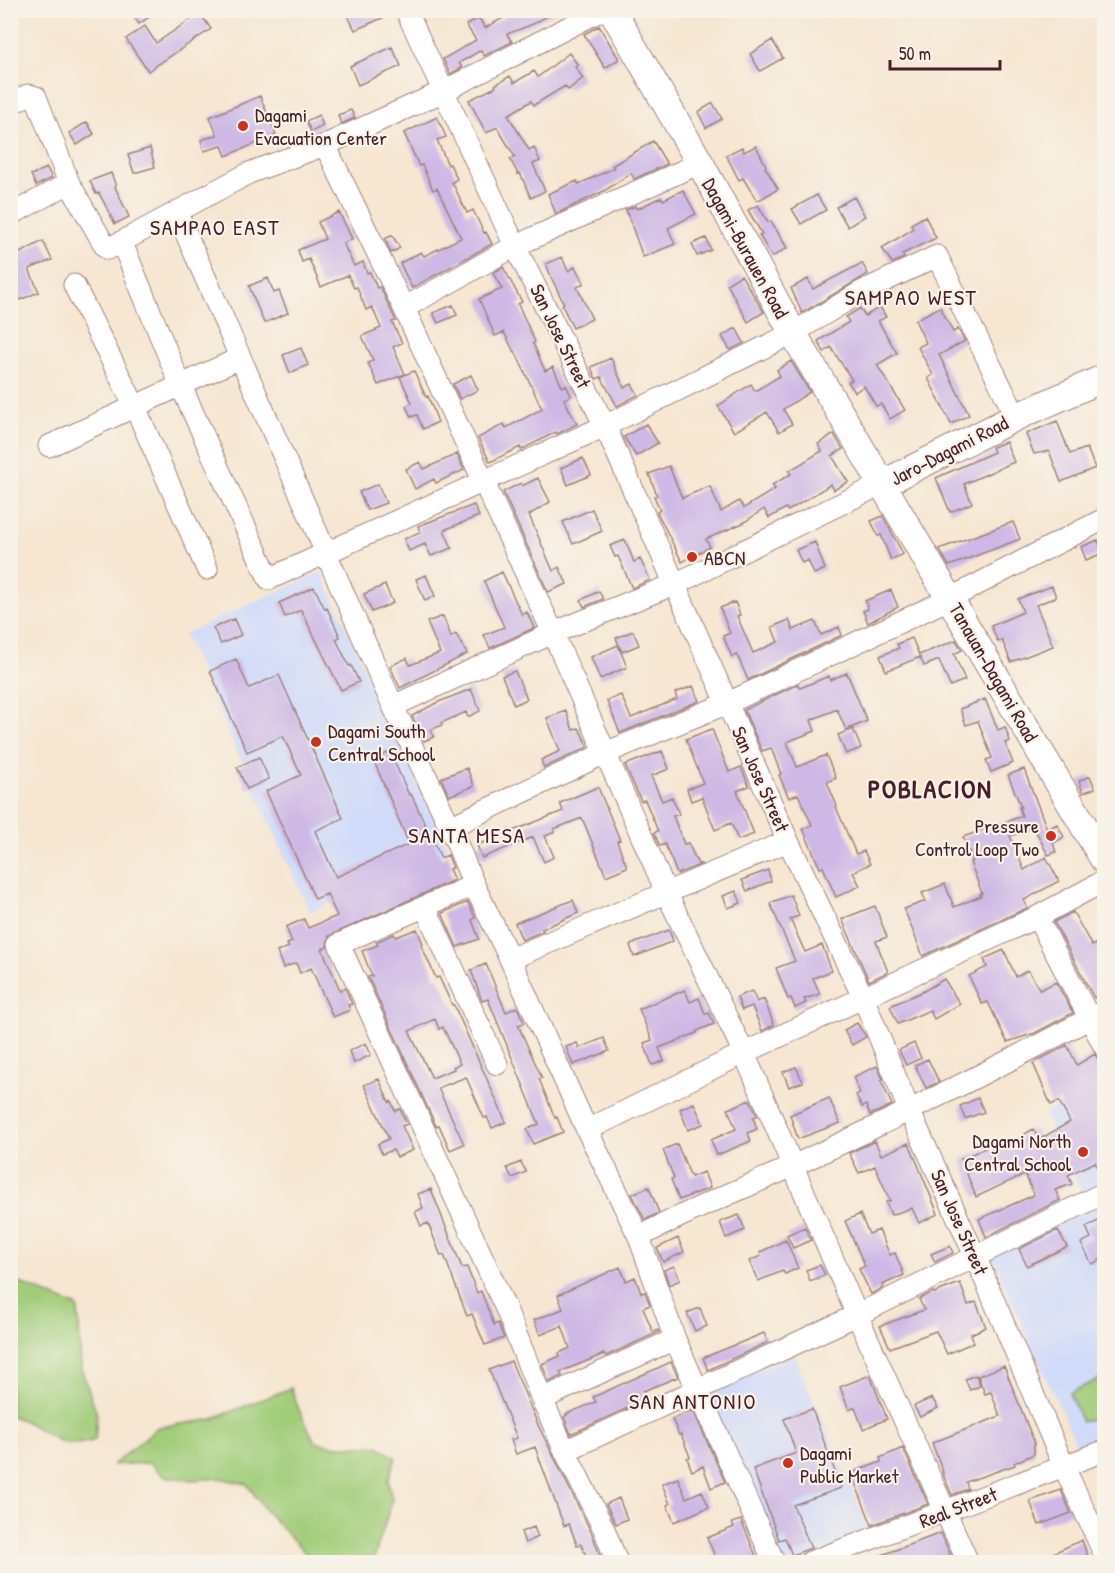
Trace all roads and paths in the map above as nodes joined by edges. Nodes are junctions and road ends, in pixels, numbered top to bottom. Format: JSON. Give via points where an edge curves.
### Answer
{"nodes":[{"id":1,"x":406,"y":10,"type":"edge"},
{"id":2,"x":602,"y":10,"type":"edge"},
{"id":3,"x":612,"y":10,"type":"edge"},
{"id":4,"x":444,"y":91,"type":"junction"},
{"id":5,"x":10,"y":104,"type":"edge"},
{"id":6,"x":325,"y":145,"type":"junction"},
{"id":7,"x":700,"y":163,"type":"junction"},
{"id":8,"x":69,"y":183,"type":"junction"},
{"id":9,"x":177,"y":213,"type":"junction"},
{"id":10,"x":10,"y":215,"type":"edge"},
{"id":11,"x":122,"y":243,"type":"junction"},
{"id":12,"x":515,"y":246,"type":"junction"},
{"id":13,"x":74,"y":285,"type":"dead end"},
{"id":14,"x":404,"y":308,"type":"junction"},
{"id":15,"x":793,"y":333,"type":"junction"},
{"id":16,"x":240,"y":358,"type":"junction"},
{"id":17,"x":1104,"y":378,"type":"edge"},
{"id":18,"x":180,"y":384,"type":"junction"},
{"id":19,"x":135,"y":407,"type":"junction"},
{"id":20,"x":1016,"y":417,"type":"junction"},
{"id":21,"x":605,"y":426,"type":"junction"},
{"id":22,"x":49,"y":446,"type":"dead end"},
{"id":23,"x":482,"y":480,"type":"junction"},
{"id":24,"x":882,"y":484,"type":"junction"},
{"id":25,"x":1104,"y":519,"type":"edge"},
{"id":26,"x":326,"y":552,"type":"junction"},
{"id":27,"x":207,"y":568,"type":"dead end"},
{"id":28,"x":675,"y":584,"type":"junction"},
{"id":29,"x":951,"y":598,"type":"junction"},
{"id":30,"x":553,"y":633,"type":"junction"},
{"id":31,"x":728,"y":703,"type":"junction"},
{"id":32,"x":393,"y":706,"type":"junction"},
{"id":33,"x":605,"y":753,"type":"junction"},
{"id":34,"x":450,"y":828,"type":"junction"},
{"id":35,"x":788,"y":841,"type":"junction"},
{"id":36,"x":1104,"y":860,"type":"edge"},
{"id":37,"x":1104,"y":881,"type":"edge"},
{"id":38,"x":474,"y":885,"type":"junction"},
{"id":39,"x":666,"y":892,"type":"junction"},
{"id":40,"x":425,"y":907,"type":"junction"},
{"id":41,"x":1037,"y":917,"type":"junction"},
{"id":42,"x":510,"y":959,"type":"junction"},
{"id":43,"x":863,"y":998,"type":"junction"},
{"id":44,"x":1097,"y":1015,"type":"edge"},
{"id":45,"x":1104,"y":1046,"type":"edge"},
{"id":46,"x":744,"y":1053,"type":"junction"},
{"id":47,"x":497,"y":1064,"type":"dead end"},
{"id":48,"x":909,"y":1110,"type":"junction"},
{"id":49,"x":587,"y":1130,"type":"junction"},
{"id":50,"x":794,"y":1165,"type":"junction"},
{"id":51,"x":1104,"y":1193,"type":"edge"},
{"id":52,"x":639,"y":1237,"type":"junction"},
{"id":53,"x":976,"y":1258,"type":"junction"},
{"id":54,"x":857,"y":1315,"type":"junction"},
{"id":55,"x":675,"y":1339,"type":"junction"},
{"id":56,"x":698,"y":1389,"type":"junction"},
{"id":57,"x":542,"y":1399,"type":"junction"},
{"id":58,"x":565,"y":1451,"type":"junction"},
{"id":59,"x":1104,"y":1451,"type":"edge"},
{"id":60,"x":1064,"y":1467,"type":"junction"},
{"id":61,"x":944,"y":1512,"type":"junction"},
{"id":62,"x":1104,"y":1553,"type":"edge"},
{"id":63,"x":617,"y":1563,"type":"edge"},
{"id":64,"x":774,"y":1563,"type":"edge"},
{"id":65,"x":810,"y":1563,"type":"edge"},
{"id":66,"x":968,"y":1563,"type":"edge"}],
"edges":[{"from":1,"to":4,"type":"street","name":"San Jose Street"},
{"from":2,"to":4,"type":"street"},
{"from":3,"to":7,"type":"main road","name":"Dagami-Burauen Road"},
{"from":4,"to":6,"type":"street"},
{"from":4,"to":12,"type":"street","name":"San Jose Street"},
{"from":5,"to":8,"type":"street","via":[[28,95],[36,97]]},
{"from":6,"to":9,"type":"street","via":[[249,173]]},
{"from":6,"to":14,"type":"street"},
{"from":7,"to":12,"type":"street"},
{"from":7,"to":15,"type":"main road","name":"Dagami-Burauen Road"},
{"from":8,"to":10,"type":"street"},
{"from":8,"to":11,"type":"street","via":[[105,246],[108,249]]},
{"from":9,"to":11,"type":"street"},
{"from":9,"to":16,"type":"street"},
{"from":11,"to":18,"type":"street"},
{"from":12,"to":14,"type":"street"},
{"from":12,"to":21,"type":"street","name":"San Jose Street"},
{"from":13,"to":19,"type":"street"},
{"from":14,"to":23,"type":"street"},
{"from":15,"to":20,"type":"street","via":[[861,292],[937,256]]},
{"from":15,"to":21,"type":"street"},
{"from":15,"to":24,"type":"main road","name":"Dagami-Burauen Road"},
{"from":16,"to":18,"type":"street"},
{"from":16,"to":26,"type":"street"},
{"from":17,"to":20,"type":"main road","name":"Jaro-Dagami Road"},
{"from":18,"to":19,"type":"street"},
{"from":18,"to":26,"type":"street","via":[[269,579]]},
{"from":19,"to":22,"type":"street"},
{"from":19,"to":27,"type":"street"},
{"from":20,"to":24,"type":"main road","name":"Jaro-Dagami Road"},
{"from":21,"to":23,"type":"street"},
{"from":21,"to":28,"type":"street","name":"San Jose Street"},
{"from":23,"to":26,"type":"street"},
{"from":23,"to":30,"type":"street"},
{"from":24,"to":28,"type":"street"},
{"from":24,"to":29,"type":"main road","name":"Tanauan-Dagami Road"},
{"from":25,"to":29,"type":"street"},
{"from":26,"to":32,"type":"street"},
{"from":28,"to":30,"type":"street"},
{"from":28,"to":31,"type":"street","name":"San Jose Street"},
{"from":29,"to":31,"type":"street"},
{"from":29,"to":36,"type":"main road","name":"Tanauan-Dagami Road"},
{"from":30,"to":32,"type":"street"},
{"from":30,"to":33,"type":"street"},
{"from":31,"to":33,"type":"street"},
{"from":31,"to":35,"type":"street","name":"San Jose Street"},
{"from":32,"to":34,"type":"street"},
{"from":33,"to":34,"type":"street"},
{"from":33,"to":39,"type":"street"},
{"from":34,"to":38,"type":"street"},
{"from":35,"to":39,"type":"street"},
{"from":35,"to":43,"type":"street","name":"San Jose Street"},
{"from":37,"to":41,"type":"street"},
{"from":38,"to":40,"type":"street"},
{"from":38,"to":42,"type":"street"},
{"from":39,"to":42,"type":"street"},
{"from":39,"to":46,"type":"street"},
{"from":40,"to":47,"type":"street"},
{"from":40,"to":57,"type":"street","via":[[339,944],[506,1309]]},
{"from":41,"to":43,"type":"street"},
{"from":41,"to":44,"type":"street"},
{"from":42,"to":49,"type":"street"},
{"from":43,"to":46,"type":"street"},
{"from":43,"to":48,"type":"street","name":"San Jose Street"},
{"from":44,"to":45,"type":"street"},
{"from":44,"to":48,"type":"street"},
{"from":46,"to":49,"type":"street"},
{"from":46,"to":50,"type":"street"},
{"from":48,"to":50,"type":"street"},
{"from":48,"to":53,"type":"street","name":"San Jose Street"},
{"from":49,"to":52,"type":"street"},
{"from":50,"to":52,"type":"street"},
{"from":50,"to":54,"type":"street"},
{"from":51,"to":53,"type":"street"},
{"from":52,"to":55,"type":"street"},
{"from":53,"to":54,"type":"street"},
{"from":53,"to":60,"type":"street","name":"San Jose Street"},
{"from":54,"to":56,"type":"street"},
{"from":54,"to":61,"type":"street"},
{"from":55,"to":56,"type":"street"},
{"from":55,"to":57,"type":"street"},
{"from":56,"to":58,"type":"street"},
{"from":56,"to":64,"type":"street"},
{"from":57,"to":58,"type":"street"},
{"from":58,"to":63,"type":"street"},
{"from":59,"to":60,"type":"street","name":"Real Street"},
{"from":60,"to":61,"type":"street","name":"Real Street"},
{"from":60,"to":62,"type":"street","name":"San Jose Street"},
{"from":61,"to":65,"type":"street","name":"Real Street"},
{"from":61,"to":66,"type":"street"}]}
